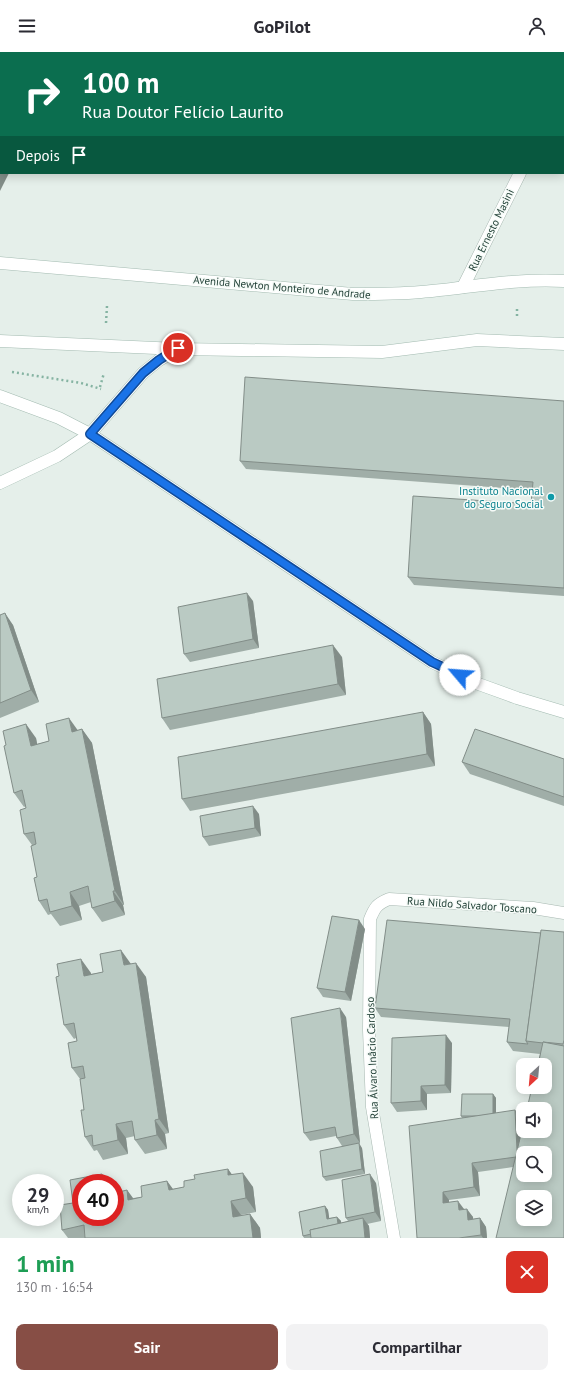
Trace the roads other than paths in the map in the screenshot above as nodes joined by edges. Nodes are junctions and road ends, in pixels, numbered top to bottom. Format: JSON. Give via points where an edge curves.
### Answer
{"nodes":[{"id":1,"x":520,"y":174,"type":"edge"},
{"id":2,"x":0,"y":263,"type":"edge"},
{"id":3,"x":564,"y":281,"type":"edge"},
{"id":4,"x":463,"y":287,"type":"junction"},
{"id":5,"x":0,"y":341,"type":"edge"},
{"id":6,"x":564,"y":344,"type":"edge"},
{"id":7,"x":178,"y":348,"type":"junction"},
{"id":8,"x":0,"y":396,"type":"edge"},
{"id":9,"x":90,"y":434,"type":"junction"},
{"id":10,"x":0,"y":483,"type":"edge"},
{"id":11,"x":564,"y":712,"type":"edge"},
{"id":12,"x":380,"y":903,"type":"joint"},
{"id":13,"x":564,"y":913,"type":"edge"},
{"id":14,"x":394,"y":1238,"type":"edge"}],
"edges":[{"from":1,"to":4,"type":"street","name":"Rua Ernesto Masini"},
{"from":2,"to":4,"type":"street","name":"Avenida Newton Monteiro de Andrade","via":[[353,294],[389,295]]},
{"from":3,"to":4,"type":"street","name":"Avenida Newton Monteiro de Andrade","via":[[517,281]]},
{"from":5,"to":7,"type":"street"},
{"from":6,"to":7,"type":"street","via":[[477,340],[382,352]]},
{"from":7,"to":9,"type":"street","via":[[143,373]]},
{"from":8,"to":9,"type":"street","via":[[59,418]]},
{"from":9,"to":10,"type":"street","via":[[57,456]]},
{"from":9,"to":11,"type":"street","via":[[432,662],[473,682]]},
{"from":12,"to":13,"type":"street","name":"Rua Nildo Salvador Toscano","via":[[389,899],[533,908]]},
{"from":12,"to":14,"type":"street","name":"Rua Álvaro Inâcio Cardoso","via":[[374,909],[370,920],[369,1030],[372,1107]]}]}
